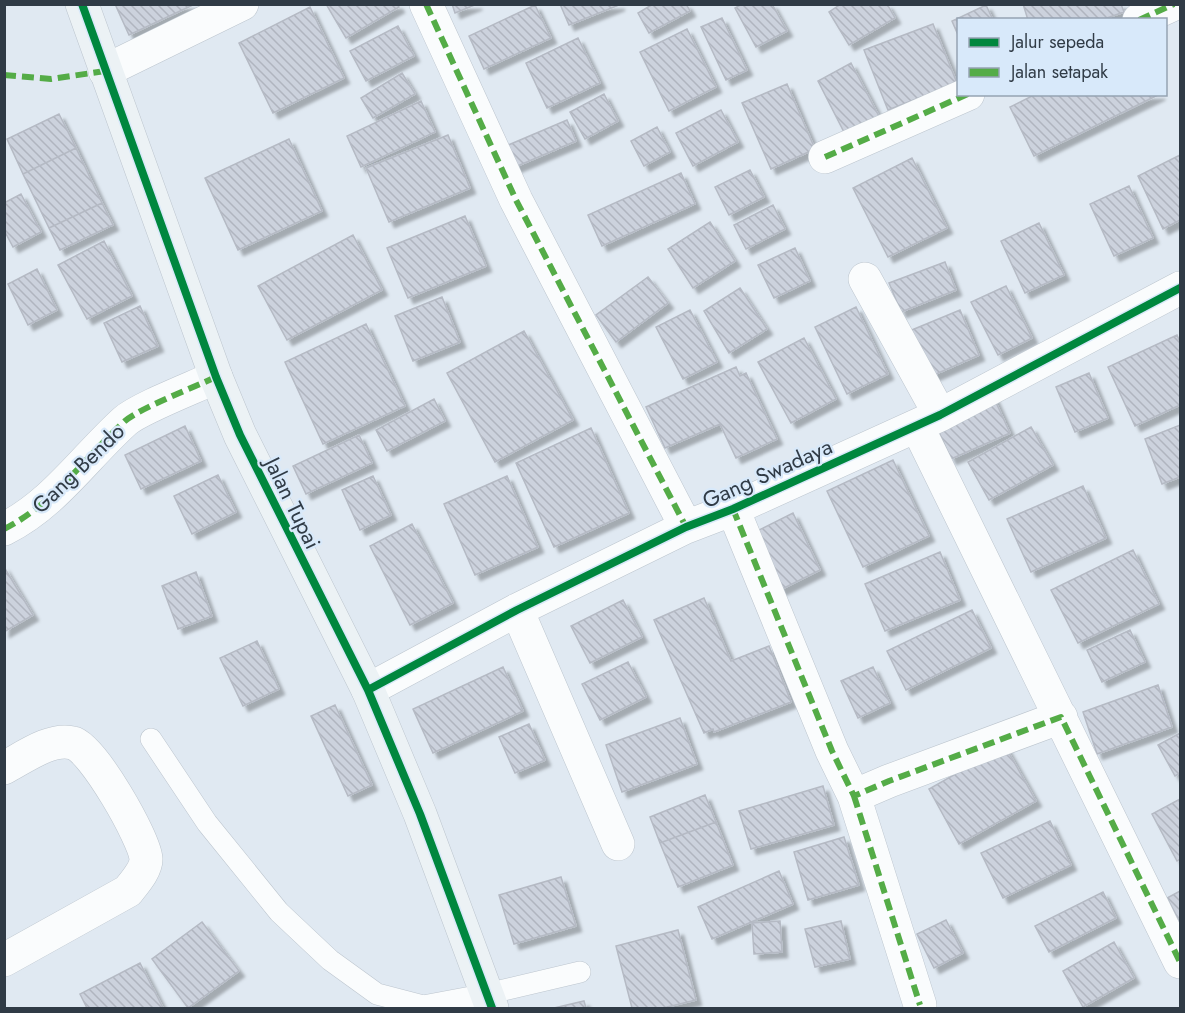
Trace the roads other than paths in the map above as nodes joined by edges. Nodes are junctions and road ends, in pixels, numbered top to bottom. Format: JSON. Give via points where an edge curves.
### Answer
{"nodes":[{"id":1,"x":82,"y":4,"type":"edge"},
{"id":2,"x":242,"y":4,"type":"edge"},
{"id":3,"x":426,"y":4,"type":"edge"},
{"id":4,"x":1174,"y":4,"type":"edge"},
{"id":5,"x":1143,"y":18,"type":"edge"},
{"id":6,"x":105,"y":71,"type":"junction"},
{"id":7,"x":963,"y":96,"type":"edge"},
{"id":8,"x":825,"y":157,"type":"dead end"},
{"id":9,"x":866,"y":279,"type":"dead end"},
{"id":10,"x":1180,"y":288,"type":"edge"},
{"id":11,"x":216,"y":377,"type":"junction"},
{"id":12,"x":928,"y":420,"type":"junction"},
{"id":13,"x":733,"y":510,"type":"junction"},
{"id":14,"x":686,"y":527,"type":"junction"},
{"id":15,"x":4,"y":529,"type":"edge"},
{"id":16,"x":517,"y":610,"type":"junction"},
{"id":17,"x":368,"y":690,"type":"junction"},
{"id":18,"x":1061,"y":717,"type":"junction"},
{"id":19,"x":151,"y":738,"type":"dead end"},
{"id":20,"x":4,"y":768,"type":"edge"},
{"id":21,"x":854,"y":796,"type":"junction"},
{"id":22,"x":618,"y":844,"type":"dead end"},
{"id":23,"x":4,"y":960,"type":"edge"},
{"id":24,"x":1180,"y":962,"type":"edge"},
{"id":25,"x":580,"y":972,"type":"dead end"},
{"id":26,"x":489,"y":1001,"type":"edge"},
{"id":27,"x":921,"y":1005,"type":"dead end"}],
"edges":[{"from":1,"to":6,"type":"street","name":"Jalan Tupai"},
{"from":2,"to":6,"type":"street"},
{"from":3,"to":14,"type":"street","via":[[516,200]]},
{"from":4,"to":5,"type":"street"},
{"from":6,"to":11,"type":"street","name":"Jalan Tupai"},
{"from":7,"to":8,"type":"street"},
{"from":9,"to":12,"type":"street"},
{"from":10,"to":12,"type":"street","name":"Gang Swadaya"},
{"from":11,"to":15,"type":"street","name":"Gang Bendo","via":[[126,419],[71,478],[26,518]]},
{"from":11,"to":17,"type":"street","name":"Jalan Tupai","via":[[240,435]]},
{"from":12,"to":13,"type":"street","name":"Gang Swadaya"},
{"from":12,"to":18,"type":"street"},
{"from":13,"to":14,"type":"street","name":"Gang Swadaya"},
{"from":13,"to":21,"type":"street"},
{"from":14,"to":16,"type":"street","name":"Gang Swadaya"},
{"from":16,"to":17,"type":"street","name":"Gang Swadaya"},
{"from":16,"to":22,"type":"street"},
{"from":17,"to":26,"type":"street","name":"Jalan Tupai","via":[[420,814]]},
{"from":18,"to":21,"type":"street"},
{"from":18,"to":24,"type":"street"},
{"from":19,"to":26,"type":"lane","via":[[207,823],[279,912],[330,960],[377,994],[423,1006]]},
{"from":20,"to":23,"type":"street","via":[[57,742],[74,743],[86,750],[108,780],[146,859],[128,891]]},
{"from":21,"to":27,"type":"street"},
{"from":25,"to":26,"type":"lane"}]}
